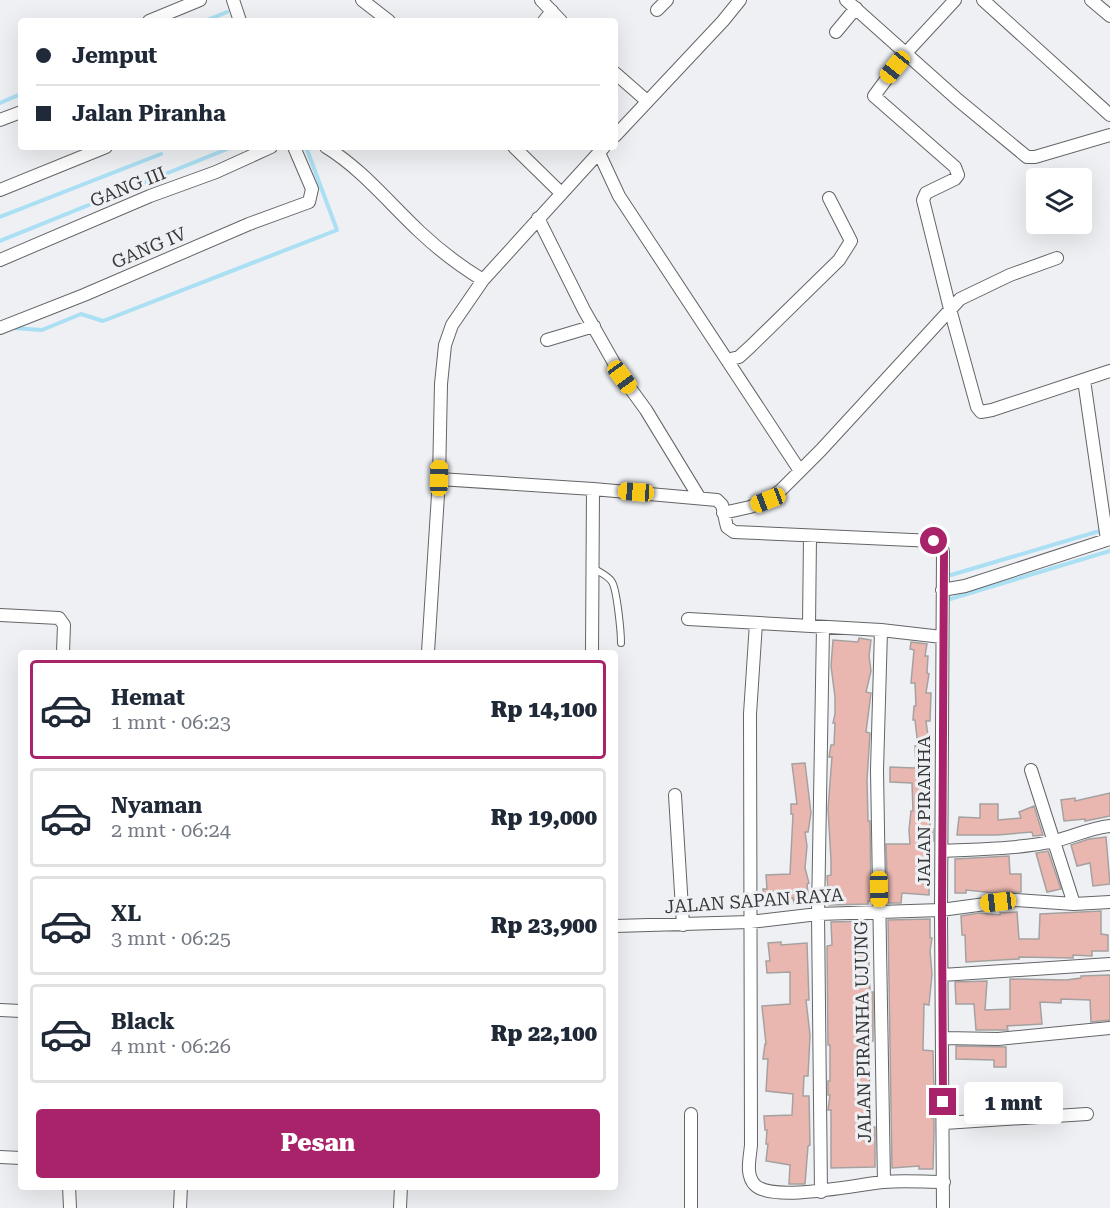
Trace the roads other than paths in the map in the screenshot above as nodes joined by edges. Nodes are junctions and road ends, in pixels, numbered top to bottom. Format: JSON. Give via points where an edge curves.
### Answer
{"nodes":[{"id":1,"x":200,"y":0,"type":"edge"},
{"id":2,"x":233,"y":0,"type":"edge"},
{"id":3,"x":362,"y":0,"type":"edge"},
{"id":4,"x":541,"y":0,"type":"edge"},
{"id":5,"x":667,"y":0,"type":"edge"},
{"id":6,"x":740,"y":0,"type":"edge"},
{"id":7,"x":955,"y":0,"type":"edge"},
{"id":8,"x":983,"y":0,"type":"edge"},
{"id":9,"x":1091,"y":0,"type":"edge"},
{"id":10,"x":851,"y":3,"type":"edge"},
{"id":11,"x":657,"y":10,"type":"dead end"},
{"id":12,"x":548,"y":16,"type":"edge"},
{"id":13,"x":1110,"y":16,"type":"edge"},
{"id":14,"x":156,"y":18,"type":"edge"},
{"id":15,"x":239,"y":18,"type":"edge"},
{"id":16,"x":385,"y":18,"type":"edge"},
{"id":17,"x":836,"y":32,"type":"dead end"},
{"id":18,"x":905,"y":54,"type":"junction"},
{"id":19,"x":618,"y":76,"type":"edge"},
{"id":20,"x":647,"y":101,"type":"junction"},
{"id":21,"x":18,"y":113,"type":"edge"},
{"id":22,"x":1110,"y":115,"type":"edge"},
{"id":23,"x":0,"y":120,"type":"edge"},
{"id":24,"x":618,"y":132,"type":"edge"},
{"id":25,"x":1110,"y":135,"type":"edge"},
{"id":26,"x":99,"y":150,"type":"edge"},
{"id":27,"x":264,"y":150,"type":"edge"},
{"id":28,"x":295,"y":150,"type":"edge"},
{"id":29,"x":330,"y":150,"type":"edge"},
{"id":30,"x":517,"y":150,"type":"edge"},
{"id":31,"x":602,"y":150,"type":"edge"},
{"id":32,"x":0,"y":190,"type":"edge"},
{"id":33,"x":561,"y":193,"type":"junction"},
{"id":34,"x":829,"y":198,"type":"dead end"},
{"id":35,"x":538,"y":218,"type":"junction"},
{"id":36,"x":1057,"y":258,"type":"dead end"},
{"id":37,"x":0,"y":260,"type":"edge"},
{"id":38,"x":483,"y":280,"type":"junction"},
{"id":39,"x":950,"y":309,"type":"junction"},
{"id":40,"x":594,"y":326,"type":"junction"},
{"id":41,"x":0,"y":328,"type":"edge"},
{"id":42,"x":547,"y":340,"type":"dead end"},
{"id":43,"x":727,"y":360,"type":"junction"},
{"id":44,"x":1110,"y":371,"type":"edge"},
{"id":45,"x":1084,"y":380,"type":"junction"},
{"id":46,"x":800,"y":471,"type":"junction"},
{"id":47,"x":439,"y":478,"type":"junction"},
{"id":48,"x":593,"y":489,"type":"junction"},
{"id":49,"x":699,"y":497,"type":"junction"},
{"id":50,"x":723,"y":513,"type":"junction"},
{"id":51,"x":810,"y":536,"type":"junction"},
{"id":52,"x":1109,"y":539,"type":"edge"},
{"id":53,"x":593,"y":568,"type":"junction"},
{"id":54,"x":942,"y":590,"type":"junction"},
{"id":55,"x":0,"y":615,"type":"edge"},
{"id":56,"x":688,"y":619,"type":"dead end"},
{"id":57,"x":756,"y":623,"type":"junction"},
{"id":58,"x":809,"y":626,"type":"junction"},
{"id":59,"x":823,"y":627,"type":"junction"},
{"id":60,"x":881,"y":630,"type":"junction"},
{"id":61,"x":942,"y":637,"type":"junction"},
{"id":62,"x":621,"y":643,"type":"dead end"},
{"id":63,"x":63,"y":650,"type":"edge"},
{"id":64,"x":428,"y":650,"type":"edge"},
{"id":65,"x":592,"y":650,"type":"edge"},
{"id":66,"x":1031,"y":770,"type":"dead end"},
{"id":67,"x":675,"y":795,"type":"dead end"},
{"id":68,"x":1110,"y":826,"type":"edge"},
{"id":69,"x":1055,"y":841,"type":"junction"},
{"id":70,"x":942,"y":851,"type":"junction"},
{"id":71,"x":1110,"y":902,"type":"edge"},
{"id":72,"x":1074,"y":904,"type":"junction"},
{"id":73,"x":942,"y":910,"type":"junction"},
{"id":74,"x":879,"y":912,"type":"junction"},
{"id":75,"x":818,"y":914,"type":"junction"},
{"id":76,"x":750,"y":922,"type":"junction"},
{"id":77,"x":682,"y":925,"type":"junction"},
{"id":78,"x":618,"y":926,"type":"edge"},
{"id":79,"x":1110,"y":964,"type":"edge"},
{"id":80,"x":942,"y":975,"type":"junction"},
{"id":81,"x":0,"y":1010,"type":"edge"},
{"id":82,"x":18,"y":1011,"type":"edge"},
{"id":83,"x":1110,"y":1028,"type":"edge"},
{"id":84,"x":943,"y":1038,"type":"junction"},
{"id":85,"x":691,"y":1114,"type":"dead end"},
{"id":86,"x":1087,"y":1114,"type":"dead end"},
{"id":87,"x":944,"y":1123,"type":"junction"},
{"id":88,"x":0,"y":1158,"type":"edge"},
{"id":89,"x":18,"y":1158,"type":"edge"},
{"id":90,"x":884,"y":1182,"type":"junction"},
{"id":91,"x":944,"y":1182,"type":"junction"},
{"id":92,"x":69,"y":1190,"type":"edge"},
{"id":93,"x":181,"y":1190,"type":"edge"},
{"id":94,"x":401,"y":1190,"type":"edge"},
{"id":95,"x":821,"y":1192,"type":"junction"},
{"id":96,"x":69,"y":1208,"type":"edge"},
{"id":97,"x":180,"y":1208,"type":"edge"},
{"id":98,"x":400,"y":1208,"type":"edge"},
{"id":99,"x":691,"y":1208,"type":"edge"},
{"id":100,"x":943,"y":1208,"type":"edge"}],
"edges":[{"from":1,"to":14,"type":"street"},
{"from":2,"to":15,"type":"street"},
{"from":3,"to":16,"type":"street"},
{"from":4,"to":12,"type":"street"},
{"from":5,"to":11,"type":"street"},
{"from":6,"to":20,"type":"street"},
{"from":7,"to":18,"type":"street"},
{"from":8,"to":22,"type":"street"},
{"from":9,"to":13,"type":"street"},
{"from":10,"to":17,"type":"street"},
{"from":10,"to":18,"type":"street"},
{"from":18,"to":25,"type":"street","via":[[1027,157]]},
{"from":18,"to":39,"type":"street","via":[[874,96],[957,171],[956,179],[926,193],[923,200]]},
{"from":19,"to":20,"type":"street"},
{"from":20,"to":24,"type":"street"},
{"from":21,"to":23,"type":"street"},
{"from":26,"to":32,"type":"street"},
{"from":27,"to":37,"type":"street","name":"GANG III"},
{"from":28,"to":41,"type":"street","name":"GANG IV","via":[[312,189],[309,202]]},
{"from":29,"to":38,"type":"street","via":[[374,185],[428,239]]},
{"from":30,"to":33,"type":"street"},
{"from":31,"to":33,"type":"street"},
{"from":31,"to":43,"type":"street","via":[[619,196]]},
{"from":33,"to":35,"type":"street"},
{"from":34,"to":43,"type":"street","via":[[850,236],[849,247],[750,347],[739,357]]},
{"from":35,"to":38,"type":"street"},
{"from":35,"to":40,"type":"street"},
{"from":36,"to":39,"type":"street","via":[[977,290]]},
{"from":38,"to":47,"type":"street","via":[[452,326],[445,345]]},
{"from":39,"to":45,"type":"street","via":[[981,412]]},
{"from":39,"to":46,"type":"street"},
{"from":40,"to":42,"type":"street"},
{"from":40,"to":49,"type":"street"},
{"from":43,"to":46,"type":"street"},
{"from":44,"to":45,"type":"street"},
{"from":45,"to":52,"type":"street"},
{"from":46,"to":50,"type":"street","via":[[768,500]]},
{"from":47,"to":48,"type":"street"},
{"from":47,"to":64,"type":"street"},
{"from":48,"to":49,"type":"street"},
{"from":48,"to":53,"type":"street"},
{"from":49,"to":50,"type":"street","via":[[717,500]]},
{"from":50,"to":51,"type":"street","name":"JALAN PIRANHA","via":[[727,527],[734,532]]},
{"from":51,"to":54,"type":"street","name":"JALAN PIRANHA","via":[[934,541],[941,544],[944,552]]},
{"from":51,"to":58,"type":"street"},
{"from":52,"to":54,"type":"street"},
{"from":53,"to":62,"type":"lane","via":[[609,578],[616,590]]},
{"from":53,"to":65,"type":"street"},
{"from":54,"to":61,"type":"street","name":"JALAN PIRANHA"},
{"from":55,"to":63,"type":"street","via":[[59,618],[64,625]]},
{"from":56,"to":57,"type":"street"},
{"from":57,"to":58,"type":"street"},
{"from":57,"to":76,"type":"street","via":[[750,714]]},
{"from":58,"to":59,"type":"street"},
{"from":59,"to":60,"type":"street"},
{"from":59,"to":75,"type":"street"},
{"from":60,"to":61,"type":"street"},
{"from":60,"to":74,"type":"street","name":"JALAN PIRANHA UJUNG","via":[[877,770]]},
{"from":61,"to":70,"type":"street","name":"JALAN PIRANHA"},
{"from":66,"to":69,"type":"street"},
{"from":67,"to":77,"type":"street"},
{"from":68,"to":69,"type":"street"},
{"from":69,"to":70,"type":"street"},
{"from":69,"to":72,"type":"street"},
{"from":70,"to":73,"type":"street","name":"JALAN PIRANHA"},
{"from":71,"to":72,"type":"street","name":"JALAN SAPAN RAYA"},
{"from":72,"to":73,"type":"street","name":"JALAN SAPAN RAYA","via":[[1015,900]]},
{"from":73,"to":74,"type":"street","name":"JALAN SAPAN RAYA"},
{"from":73,"to":80,"type":"street","name":"JALAN PIRANHA"},
{"from":74,"to":75,"type":"street","name":"JALAN SAPAN RAYA"},
{"from":74,"to":90,"type":"street","name":"JALAN PIRANHA UJUNG"},
{"from":75,"to":76,"type":"street","name":"JALAN SAPAN RAYA"},
{"from":75,"to":95,"type":"street"},
{"from":76,"to":77,"type":"street","name":"JALAN SAPAN RAYA"},
{"from":76,"to":95,"type":"street","via":[[749,1174],[758,1188],[769,1191]]},
{"from":77,"to":78,"type":"street","name":"JALAN SAPAN RAYA"},
{"from":79,"to":80,"type":"street"},
{"from":80,"to":84,"type":"street","name":"JALAN PIRANHA"},
{"from":81,"to":82,"type":"street"},
{"from":83,"to":84,"type":"street","via":[[998,1039]]},
{"from":84,"to":87,"type":"street","name":"JALAN PIRANHA"},
{"from":85,"to":99,"type":"street"},
{"from":86,"to":87,"type":"street"},
{"from":87,"to":91,"type":"street","name":"JALAN PIRANHA"},
{"from":88,"to":89,"type":"street"},
{"from":90,"to":91,"type":"street"},
{"from":90,"to":95,"type":"street"},
{"from":91,"to":100,"type":"street","name":"JALAN PIRANHA"},
{"from":92,"to":96,"type":"street"},
{"from":93,"to":97,"type":"street"},
{"from":94,"to":98,"type":"street"}]}
